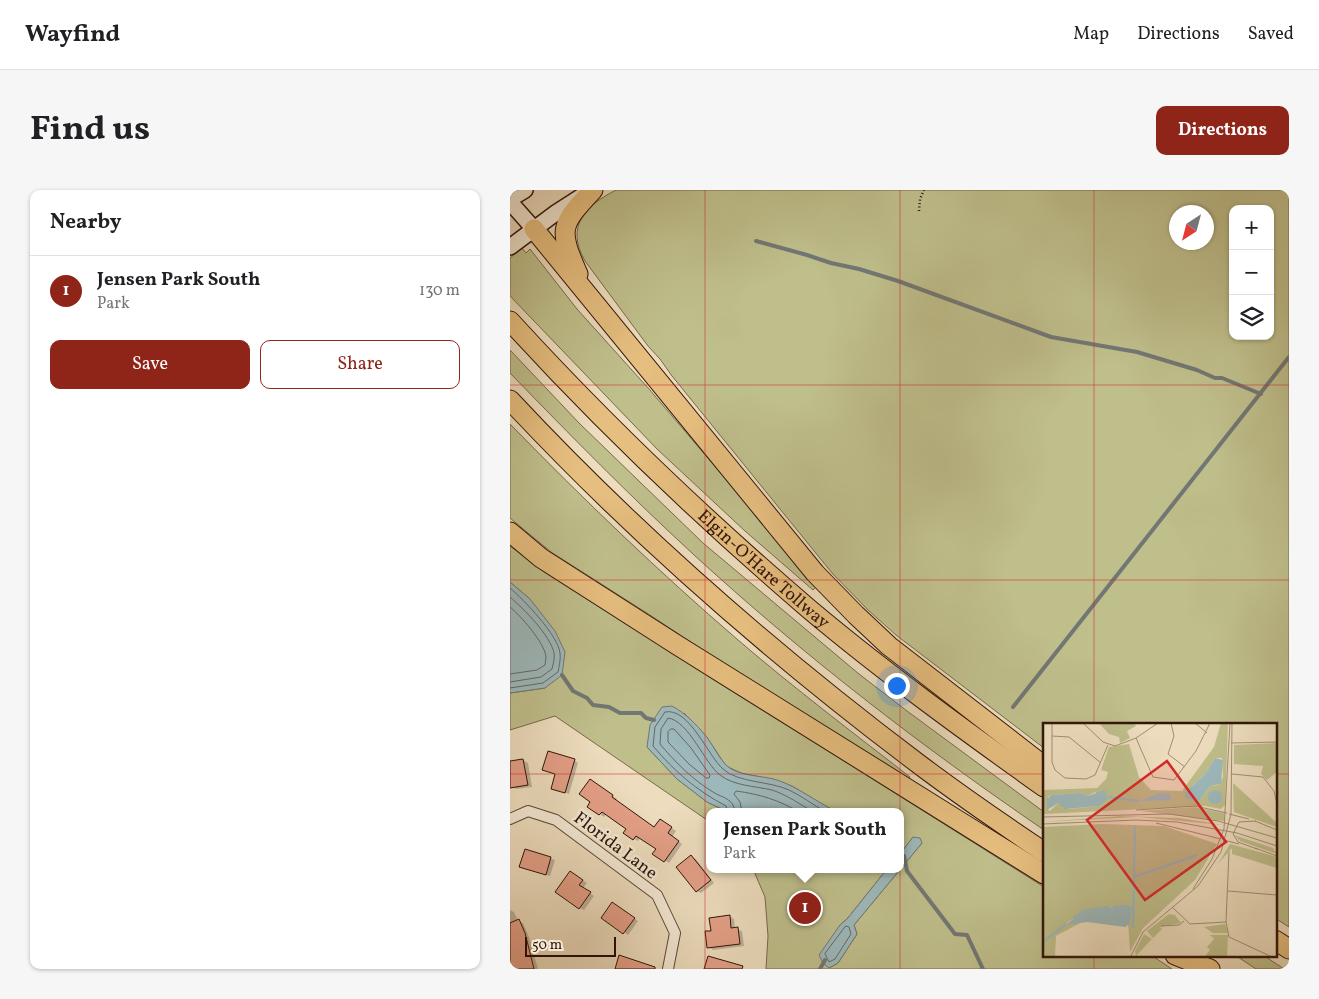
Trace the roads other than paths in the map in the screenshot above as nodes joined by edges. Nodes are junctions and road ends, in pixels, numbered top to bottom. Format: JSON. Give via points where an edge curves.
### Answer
{"nodes":[{"id":1,"x":525,"y":190,"type":"edge"},
{"id":2,"x":593,"y":190,"type":"edge"},
{"id":3,"x":510,"y":201,"type":"edge"},
{"id":4,"x":534,"y":229,"type":"junction"},
{"id":5,"x":510,"y":248,"type":"edge"},
{"id":6,"x":588,"y":295,"type":"junction"},
{"id":7,"x":510,"y":320,"type":"edge"},
{"id":8,"x":510,"y":400,"type":"edge"},
{"id":9,"x":510,"y":532,"type":"edge"},
{"id":10,"x":1043,"y":765,"type":"edge"},
{"id":11,"x":1043,"y":786,"type":"edge"},
{"id":12,"x":510,"y":818,"type":"edge"},
{"id":13,"x":1043,"y":851,"type":"edge"},
{"id":14,"x":1043,"y":873,"type":"edge"},
{"id":15,"x":1276,"y":941,"type":"edge"},
{"id":16,"x":1289,"y":949,"type":"edge"},
{"id":17,"x":1178,"y":956,"type":"edge"},
{"id":18,"x":1202,"y":956,"type":"edge"},
{"id":19,"x":668,"y":969,"type":"edge"},
{"id":20,"x":1210,"y":969,"type":"edge"},
{"id":21,"x":1222,"y":969,"type":"edge"}],
"edges":[{"from":1,"to":3,"type":"main road"},
{"from":2,"to":4,"type":"main road"},
{"from":2,"to":6,"type":"highway","via":[[567,221],[564,237]]},
{"from":3,"to":4,"type":"main road"},
{"from":4,"to":5,"type":"main road"},
{"from":4,"to":6,"type":"highway"},
{"from":6,"to":10,"type":"highway","via":[[803,558],[856,615],[889,646]]},
{"from":7,"to":11,"type":"highway","name":"Elgin-O'Hare Tollway","via":[[592,408],[732,541],[889,673]]},
{"from":8,"to":13,"type":"highway","via":[[574,466],[744,624],[921,766]]},
{"from":9,"to":14,"type":"highway","via":[[549,564]]},
{"from":12,"to":19,"type":"street","name":"Florida Lane","via":[[528,811],[556,820],[657,895],[675,933]]},
{"from":15,"to":16,"type":"highway"},
{"from":17,"to":20,"type":"highway"},
{"from":18,"to":21,"type":"highway"}]}
